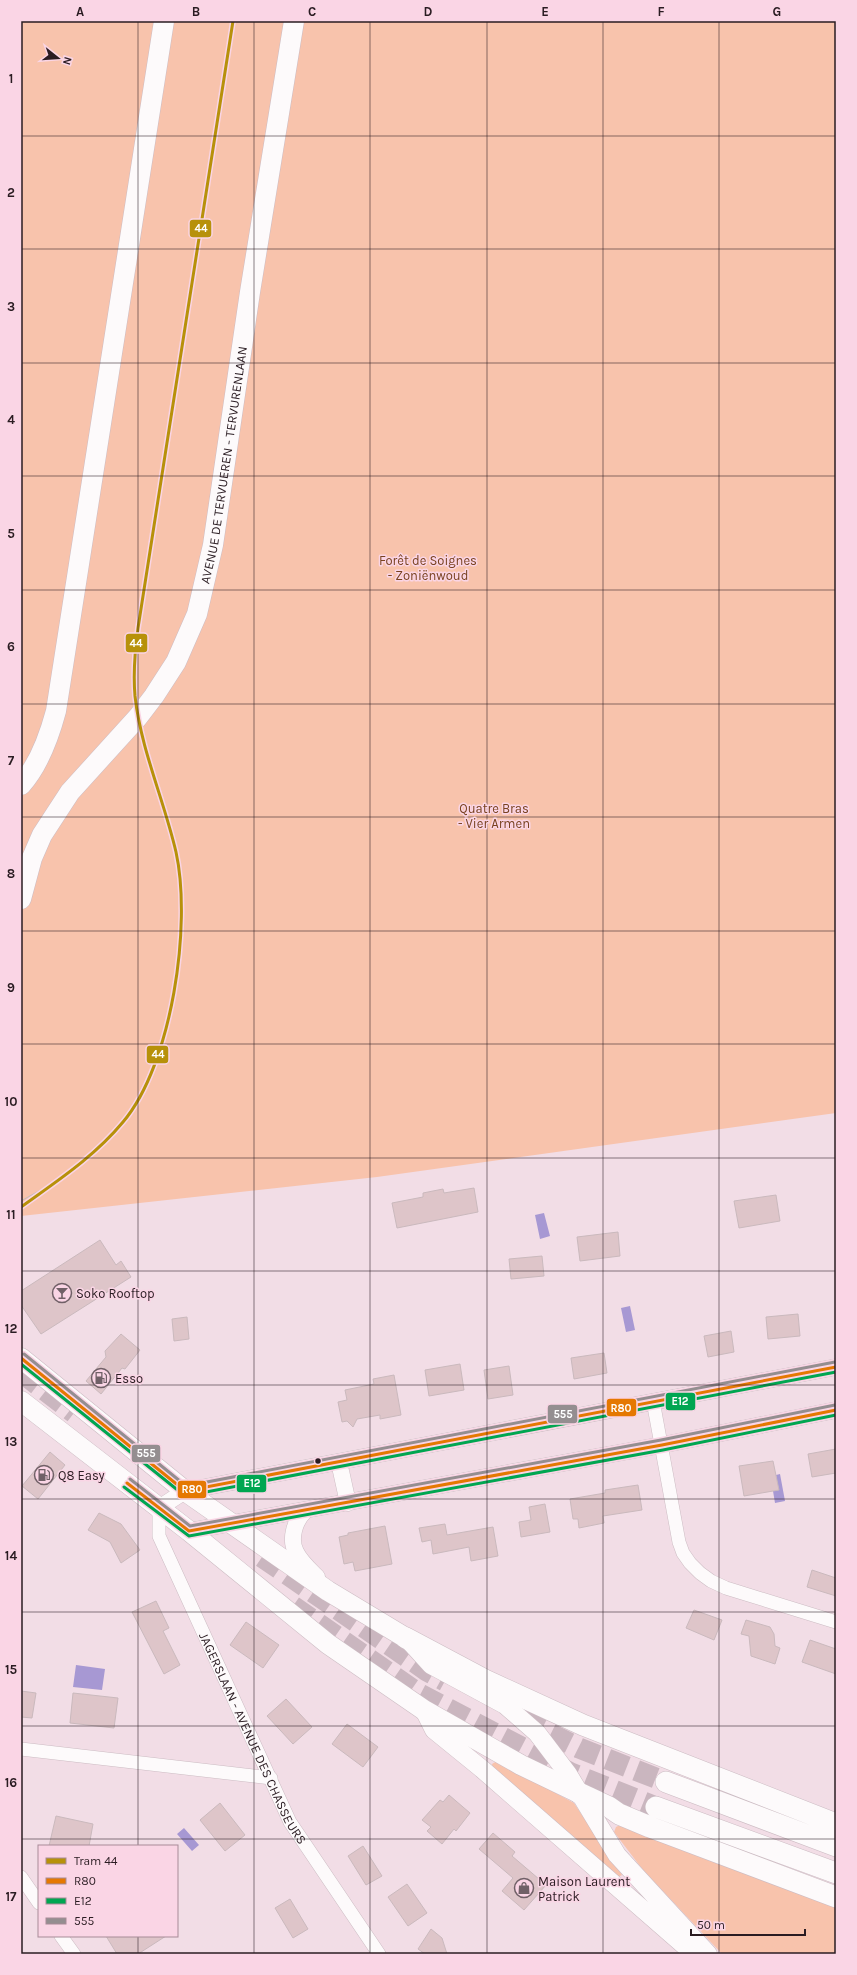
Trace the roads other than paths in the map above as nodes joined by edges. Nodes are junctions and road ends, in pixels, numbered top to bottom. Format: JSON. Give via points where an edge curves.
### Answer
{"nodes":[{"id":1,"x":164,"y":21,"type":"edge"},
{"id":2,"x":294,"y":21,"type":"edge"},
{"id":3,"x":21,"y":785,"type":"edge"},
{"id":4,"x":21,"y":899,"type":"edge"},
{"id":5,"x":21,"y":1358,"type":"edge"},
{"id":6,"x":836,"y":1368,"type":"edge"},
{"id":7,"x":21,"y":1401,"type":"edge"},
{"id":8,"x":653,"y":1401,"type":"junction"},
{"id":9,"x":836,"y":1410,"type":"edge"},
{"id":10,"x":662,"y":1445,"type":"junction"},
{"id":11,"x":339,"y":1462,"type":"junction"},
{"id":12,"x":185,"y":1491,"type":"junction"},
{"id":13,"x":348,"y":1503,"type":"junction"},
{"id":14,"x":159,"y":1508,"type":"junction"},
{"id":15,"x":305,"y":1510,"type":"junction"},
{"id":16,"x":230,"y":1524,"type":"junction"},
{"id":17,"x":189,"y":1531,"type":"junction"},
{"id":18,"x":328,"y":1591,"type":"junction"},
{"id":19,"x":836,"y":1622,"type":"edge"},
{"id":20,"x":406,"y":1638,"type":"junction"},
{"id":21,"x":424,"y":1710,"type":"junction"},
{"id":22,"x":21,"y":1749,"type":"edge"},
{"id":23,"x":271,"y":1778,"type":"junction"},
{"id":24,"x":666,"y":1782,"type":"tunnel mouth"},
{"id":25,"x":579,"y":1793,"type":"junction"},
{"id":26,"x":656,"y":1807,"type":"tunnel mouth"},
{"id":27,"x":619,"y":1814,"type":"junction"},
{"id":28,"x":836,"y":1824,"type":"edge"},
{"id":29,"x":604,"y":1834,"type":"junction"},
{"id":30,"x":836,"y":1846,"type":"edge"},
{"id":31,"x":836,"y":1873,"type":"edge"},
{"id":32,"x":21,"y":1877,"type":"edge"},
{"id":33,"x":836,"y":1897,"type":"edge"},
{"id":34,"x":38,"y":1902,"type":"edge"},
{"id":35,"x":63,"y":1937,"type":"edge"},
{"id":36,"x":74,"y":1954,"type":"edge"},
{"id":37,"x":379,"y":1954,"type":"edge"},
{"id":38,"x":694,"y":1954,"type":"edge"},
{"id":39,"x":708,"y":1954,"type":"edge"}],
"edges":[{"from":1,"to":3,"type":"main road","via":[[56,711],[41,754]]},
{"from":2,"to":4,"type":"main road","name":"AVENUE DE TERVUEREN - TERVURENLAAN","via":[[250,292],[214,545],[197,614],[176,662],[154,696],[70,792],[42,835],[32,858]]},
{"from":5,"to":12,"type":"main road"},
{"from":6,"to":8,"type":"street"},
{"from":7,"to":14,"type":"main road"},
{"from":8,"to":10,"type":"street"},
{"from":8,"to":11,"type":"street"},
{"from":9,"to":10,"type":"street"},
{"from":10,"to":13,"type":"street"},
{"from":10,"to":19,"type":"street","via":[[679,1542],[690,1563],[711,1581],[726,1588]]},
{"from":11,"to":12,"type":"street"},
{"from":11,"to":13,"type":"street"},
{"from":12,"to":14,"type":"street"},
{"from":12,"to":16,"type":"main road"},
{"from":13,"to":15,"type":"street"},
{"from":14,"to":17,"type":"main road"},
{"from":14,"to":23,"type":"street","name":"JAGERSLAAN - AVENUE DES CHASSEURS","via":[[159,1536]]},
{"from":15,"to":16,"type":"street"},
{"from":15,"to":18,"type":"street","via":[[296,1524],[294,1548]]},
{"from":16,"to":17,"type":"street"},
{"from":16,"to":18,"type":"main road"},
{"from":17,"to":21,"type":"main road","via":[[328,1644]]},
{"from":18,"to":20,"type":"main road"},
{"from":20,"to":25,"type":"main road","via":[[431,1665],[496,1700],[523,1719],[548,1745]]},
{"from":20,"to":28,"type":"highway","via":[[486,1680],[583,1725]]},
{"from":21,"to":25,"type":"main road","via":[[521,1765]]},
{"from":21,"to":38,"type":"main road","via":[[434,1730]]},
{"from":22,"to":23,"type":"street"},
{"from":23,"to":37,"type":"street","name":"JAGERSLAAN - AVENUE DES CHASSEURS","via":[[290,1822]]},
{"from":24,"to":30,"type":"highway"},
{"from":25,"to":27,"type":"highway"},
{"from":25,"to":29,"type":"main road"},
{"from":26,"to":31,"type":"highway"},
{"from":27,"to":29,"type":"main road","via":[[610,1813],[604,1817]]},
{"from":27,"to":33,"type":"highway"},
{"from":29,"to":39,"type":"main road","via":[[617,1855]]},
{"from":32,"to":34,"type":"street"},
{"from":35,"to":36,"type":"street"}]}
